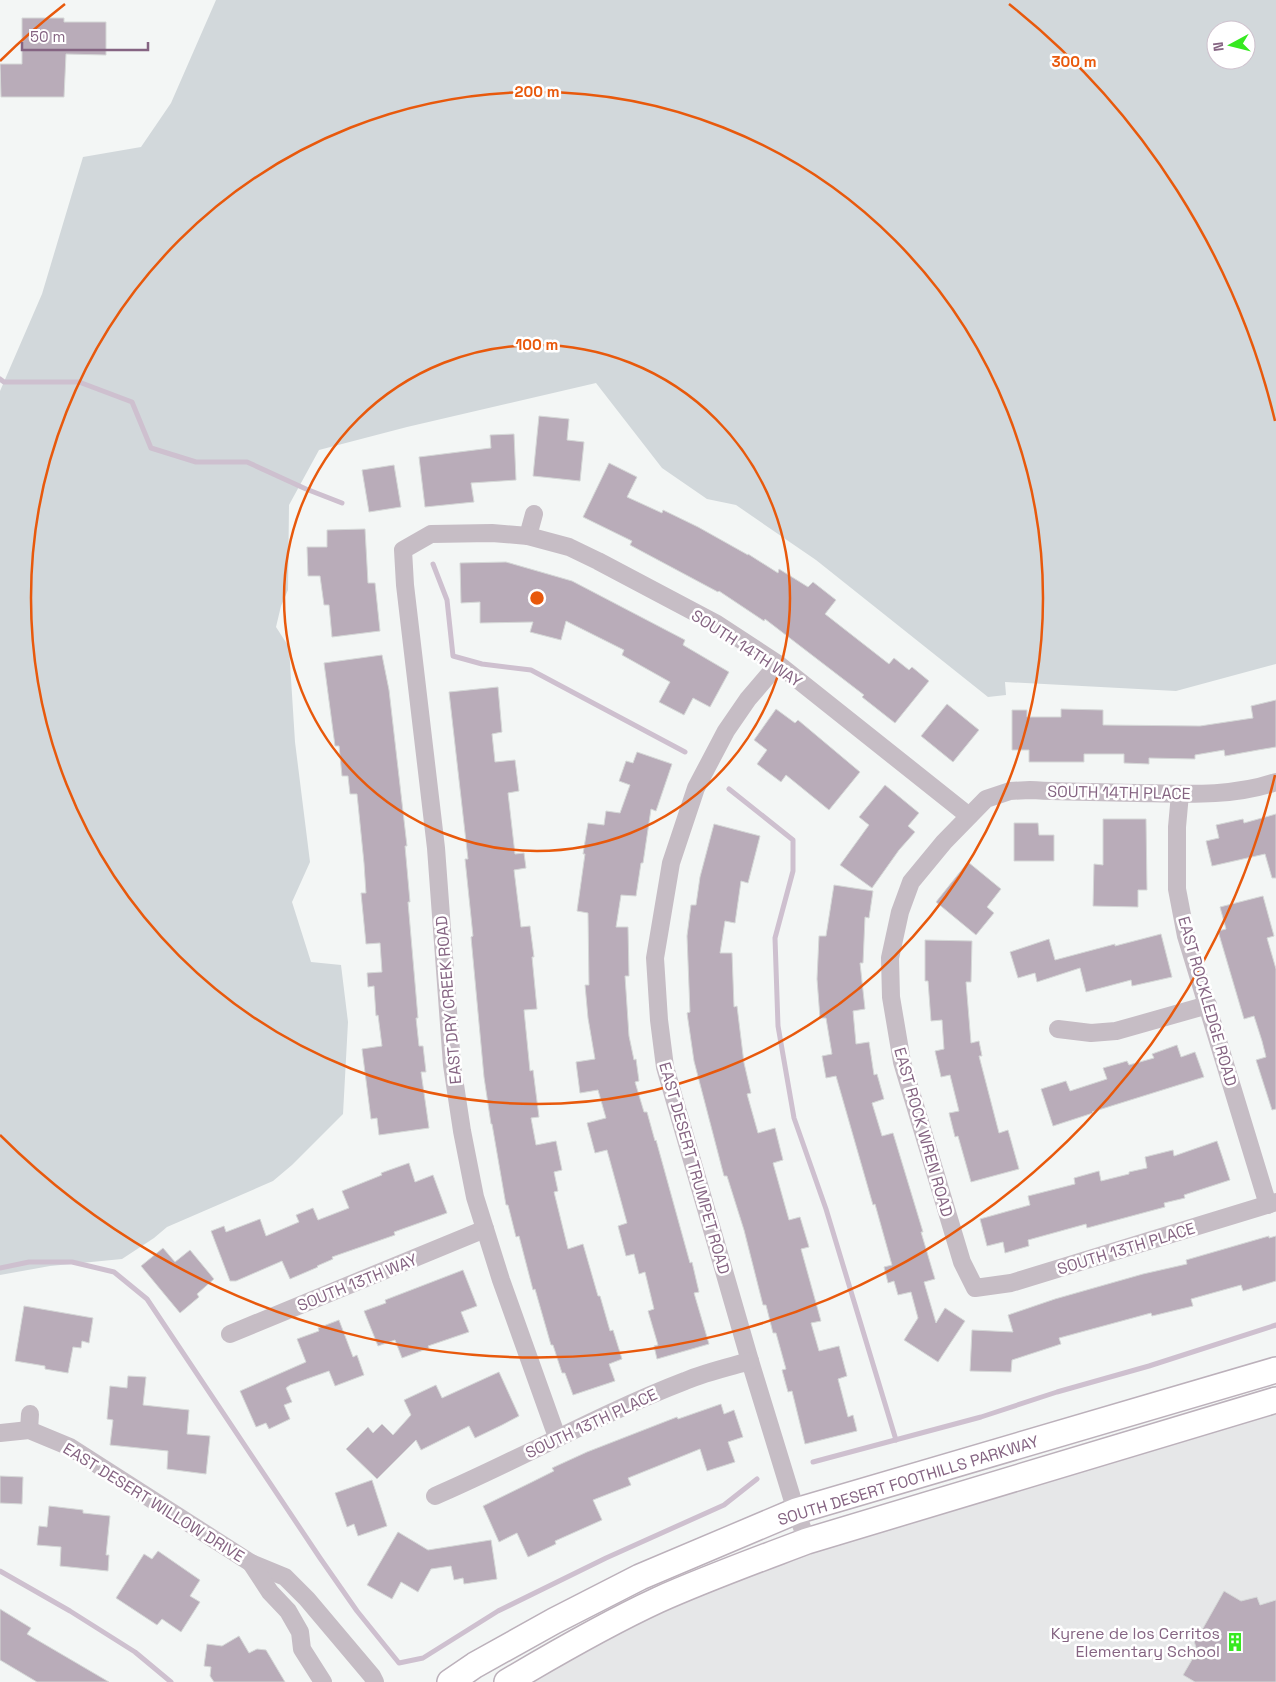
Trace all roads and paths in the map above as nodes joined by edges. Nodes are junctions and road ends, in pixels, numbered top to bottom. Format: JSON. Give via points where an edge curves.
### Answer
{"nodes":[{"id":1,"x":534,"y":514,"type":"dead end"},
{"id":2,"x":528,"y":536,"type":"junction"},
{"id":3,"x":402,"y":550,"type":"joint"},
{"id":4,"x":778,"y":664,"type":"junction"},
{"id":5,"x":1276,"y":782,"type":"edge"},
{"id":6,"x":1180,"y":794,"type":"junction"},
{"id":7,"x":969,"y":816,"type":"junction"},
{"id":8,"x":1208,"y":1005,"type":"junction"},
{"id":9,"x":1058,"y":1029,"type":"dead end"},
{"id":10,"x":1272,"y":1204,"type":"edge"},
{"id":11,"x":485,"y":1229,"type":"junction"},
{"id":12,"x":976,"y":1288,"type":"joint"},
{"id":13,"x":230,"y":1334,"type":"dead end"},
{"id":14,"x":750,"y":1360,"type":"junction"},
{"id":15,"x":1276,"y":1370,"type":"edge"},
{"id":16,"x":1276,"y":1400,"type":"edge"},
{"id":17,"x":1163,"y":1403,"type":"junction"},
{"id":18,"x":1171,"y":1432,"type":"junction"},
{"id":19,"x":0,"y":1433,"type":"edge"},
{"id":20,"x":557,"y":1437,"type":"junction"},
{"id":21,"x":435,"y":1496,"type":"dead end"},
{"id":22,"x":796,"y":1512,"type":"junction"},
{"id":23,"x":807,"y":1541,"type":"junction"},
{"id":24,"x":251,"y":1563,"type":"junction"},
{"id":25,"x":323,"y":1682,"type":"edge"},
{"id":26,"x":375,"y":1682,"type":"edge"},
{"id":27,"x":450,"y":1682,"type":"edge"},
{"id":28,"x":506,"y":1682,"type":"edge"}],
"edges":[{"from":1,"to":2,"type":"street"},
{"from":2,"to":3,"type":"street","name":"SOUTH 14TH WAY","via":[[431,534]]},
{"from":2,"to":4,"type":"street","name":"SOUTH 14TH WAY","via":[[569,547],[598,561],[717,624]]},
{"from":3,"to":11,"type":"street","name":"EAST DRY CREEK ROAD","via":[[436,848],[452,1065],[475,1197]]},
{"from":4,"to":7,"type":"street","name":"SOUTH 14TH WAY"},
{"from":4,"to":14,"type":"street","name":"EAST DESERT TRUMPET ROAD","via":[[726,731],[696,788],[671,863],[655,958],[665,1067]]},
{"from":5,"to":6,"type":"street","name":"SOUTH 14TH PLACE","via":[[1222,793]]},
{"from":6,"to":7,"type":"street","name":"SOUTH 14TH PLACE","via":[[1010,791],[986,799]]},
{"from":6,"to":8,"type":"street","name":"EAST ROCKLEDGE ROAD","via":[[1176,827],[1176,889],[1186,936]]},
{"from":7,"to":12,"type":"street","name":"EAST ROCK WREN ROAD","via":[[911,882],[900,912],[890,958],[891,998],[902,1062],[962,1262]]},
{"from":8,"to":9,"type":"street","via":[[1116,1031],[1091,1033]]},
{"from":8,"to":10,"type":"street","name":"EAST ROCKLEDGE ROAD"},
{"from":10,"to":12,"type":"street","name":"SOUTH 13TH PLACE","via":[[1011,1283]]},
{"from":11,"to":13,"type":"street","name":"SOUTH 13TH WAY"},
{"from":11,"to":20,"type":"street","name":"EAST DRY CREEK ROAD"},
{"from":14,"to":20,"type":"street","name":"SOUTH 13TH PLACE","via":[[686,1380]]},
{"from":14,"to":22,"type":"street","name":"EAST DESERT TRUMPET ROAD"},
{"from":15,"to":17,"type":"street","name":"SOUTH DESERT FOOTHILLS PARKWAY"},
{"from":16,"to":18,"type":"street","name":"SOUTH DESERT FOOTHILLS PARKWAY"},
{"from":17,"to":18,"type":"street"},
{"from":17,"to":22,"type":"street","name":"SOUTH DESERT FOOTHILLS PARKWAY"},
{"from":18,"to":23,"type":"street","name":"SOUTH DESERT FOOTHILLS PARKWAY"},
{"from":19,"to":24,"type":"street","name":"EAST DESERT WILLOW DRIVE","via":[[29,1422]]},
{"from":20,"to":21,"type":"street","name":"SOUTH 13TH PLACE"},
{"from":22,"to":23,"type":"street","name":"EAST DESERT TRUMPET ROAD"},
{"from":22,"to":27,"type":"street","name":"SOUTH DESERT FOOTHILLS PARKWAY","via":[[640,1577],[554,1621]]},
{"from":23,"to":28,"type":"street","name":"SOUTH DESERT FOOTHILLS PARKWAY","via":[[656,1601]]},
{"from":24,"to":25,"type":"street","name":"EAST DESERT WILLOW DRIVE","via":[[270,1592],[288,1611],[300,1632],[302,1650]]},
{"from":24,"to":26,"type":"street","name":"EAST DESERT WILLOW DRIVE","via":[[285,1577]]}]}
